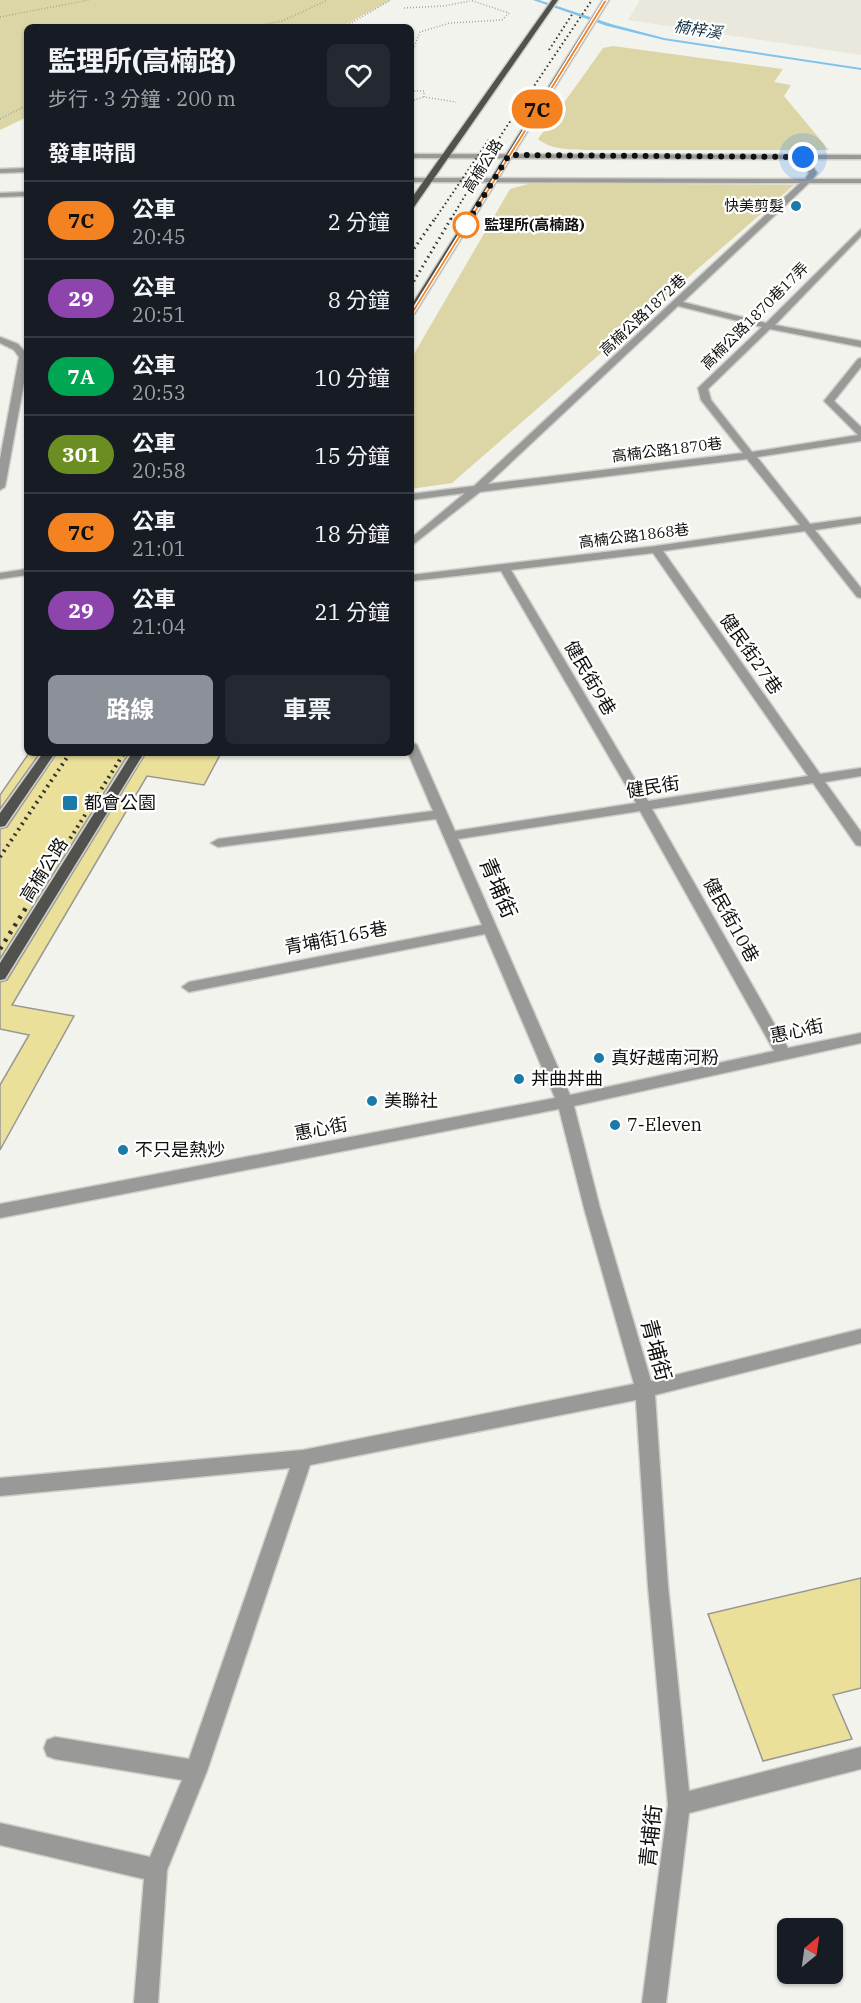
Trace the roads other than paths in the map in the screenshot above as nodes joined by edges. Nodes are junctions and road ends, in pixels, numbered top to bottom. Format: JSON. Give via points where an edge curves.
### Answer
{"nodes":[{"id":1,"x":555,"y":0,"type":"edge"},
{"id":2,"x":604,"y":3,"type":"edge"},
{"id":3,"x":444,"y":155,"type":"junction"},
{"id":4,"x":509,"y":155,"type":"junction"},
{"id":5,"x":414,"y":156,"type":"edge"},
{"id":6,"x":861,"y":157,"type":"edge"},
{"id":7,"x":439,"y":163,"type":"junction"},
{"id":8,"x":414,"y":164,"type":"edge"},
{"id":9,"x":861,"y":165,"type":"edge"},
{"id":10,"x":808,"y":169,"type":"junction"},
{"id":11,"x":24,"y":170,"type":"edge"},
{"id":12,"x":0,"y":171,"type":"edge"},
{"id":13,"x":499,"y":171,"type":"junction"},
{"id":14,"x":434,"y":172,"type":"junction"},
{"id":15,"x":414,"y":173,"type":"edge"},
{"id":16,"x":861,"y":173,"type":"edge"},
{"id":17,"x":24,"y":178,"type":"edge"},
{"id":18,"x":0,"y":179,"type":"edge"},
{"id":19,"x":428,"y":179,"type":"junction"},
{"id":20,"x":414,"y":180,"type":"edge"},
{"id":21,"x":861,"y":181,"type":"edge"},
{"id":22,"x":24,"y":187,"type":"edge"},
{"id":23,"x":0,"y":188,"type":"edge"},
{"id":24,"x":24,"y":194,"type":"edge"},
{"id":25,"x":0,"y":195,"type":"edge"},
{"id":26,"x":414,"y":200,"type":"edge"},
{"id":27,"x":861,"y":231,"type":"edge"},
{"id":28,"x":678,"y":303,"type":"junction"},
{"id":29,"x":414,"y":308,"type":"edge"},
{"id":30,"x":768,"y":326,"type":"junction"},
{"id":31,"x":0,"y":340,"type":"edge"},
{"id":32,"x":861,"y":344,"type":"edge"},
{"id":33,"x":861,"y":361,"type":"edge"},
{"id":34,"x":14,"y":407,"type":"junction"},
{"id":35,"x":0,"y":408,"type":"edge"},
{"id":36,"x":12,"y":422,"type":"junction"},
{"id":37,"x":0,"y":423,"type":"edge"},
{"id":38,"x":861,"y":433,"type":"edge"},
{"id":39,"x":861,"y":438,"type":"edge"},
{"id":40,"x":751,"y":455,"type":"junction"},
{"id":41,"x":0,"y":487,"type":"edge"},
{"id":42,"x":477,"y":489,"type":"junction"},
{"id":43,"x":414,"y":497,"type":"edge"},
{"id":44,"x":861,"y":520,"type":"edge"},
{"id":45,"x":806,"y":527,"type":"junction"},
{"id":46,"x":414,"y":541,"type":"edge"},
{"id":47,"x":656,"y":549,"type":"junction"},
{"id":48,"x":504,"y":567,"type":"junction"},
{"id":49,"x":24,"y":572,"type":"edge"},
{"id":50,"x":0,"y":576,"type":"edge"},
{"id":51,"x":414,"y":578,"type":"edge"},
{"id":52,"x":861,"y":595,"type":"edge"},
{"id":53,"x":414,"y":752,"type":"edge"},
{"id":54,"x":47,"y":756,"type":"edge"},
{"id":55,"x":136,"y":756,"type":"edge"},
{"id":56,"x":861,"y":772,"type":"edge"},
{"id":57,"x":817,"y":779,"type":"junction"},
{"id":58,"x":644,"y":806,"type":"junction"},
{"id":59,"x":442,"y":814,"type":"junction"},
{"id":60,"x":0,"y":823,"type":"edge"},
{"id":61,"x":451,"y":836,"type":"junction"},
{"id":62,"x":861,"y":842,"type":"edge"},
{"id":63,"x":218,"y":843,"type":"dead end"},
{"id":64,"x":491,"y":928,"type":"junction"},
{"id":65,"x":0,"y":975,"type":"edge"},
{"id":66,"x":189,"y":987,"type":"dead end"},
{"id":67,"x":861,"y":1038,"type":"edge"},
{"id":68,"x":783,"y":1053,"type":"junction"},
{"id":69,"x":565,"y":1102,"type":"junction"},
{"id":70,"x":0,"y":1211,"type":"edge"},
{"id":71,"x":861,"y":1336,"type":"edge"},
{"id":72,"x":645,"y":1390,"type":"junction"},
{"id":73,"x":303,"y":1458,"type":"junction"},
{"id":74,"x":0,"y":1487,"type":"edge"},
{"id":75,"x":55,"y":1748,"type":"dead end"},
{"id":76,"x":861,"y":1758,"type":"edge"},
{"id":77,"x":196,"y":1771,"type":"junction"},
{"id":78,"x":679,"y":1804,"type":"junction"},
{"id":79,"x":0,"y":1834,"type":"edge"},
{"id":80,"x":156,"y":1870,"type":"junction"},
{"id":81,"x":146,"y":2003,"type":"edge"},
{"id":82,"x":654,"y":2003,"type":"edge"}],
"edges":[{"from":1,"to":3,"type":"main road"},
{"from":2,"to":4,"type":"main road","name":"高楠公路"},
{"from":3,"to":4,"type":"street"},
{"from":3,"to":5,"type":"street"},
{"from":3,"to":7,"type":"main road"},
{"from":4,"to":10,"type":"street"},
{"from":4,"to":13,"type":"main road","name":"高楠公路"},
{"from":6,"to":10,"type":"street"},
{"from":7,"to":8,"type":"street"},
{"from":7,"to":13,"type":"street"},
{"from":7,"to":14,"type":"main road"},
{"from":9,"to":10,"type":"street"},
{"from":10,"to":13,"type":"street"},
{"from":10,"to":13,"type":"street"},
{"from":10,"to":16,"type":"street"},
{"from":10,"to":21,"type":"street"},
{"from":10,"to":28,"type":"street","name":"高楠公路1872巷"},
{"from":11,"to":12,"type":"street"},
{"from":13,"to":14,"type":"street"},
{"from":13,"to":19,"type":"street"},
{"from":13,"to":29,"type":"main road","name":"高楠公路"},
{"from":14,"to":15,"type":"street"},
{"from":14,"to":19,"type":"main road"},
{"from":17,"to":18,"type":"street"},
{"from":19,"to":20,"type":"street"},
{"from":19,"to":26,"type":"main road"},
{"from":22,"to":23,"type":"street"},
{"from":24,"to":25,"type":"street"},
{"from":27,"to":30,"type":"street","name":"高楠公路1870巷17弄"},
{"from":28,"to":30,"type":"street"},
{"from":28,"to":42,"type":"street","name":"高楠公路1872巷"},
{"from":30,"to":32,"type":"street"},
{"from":30,"to":40,"type":"street","name":"高楠公路1870巷17弄","via":[[703,388],[706,400]]},
{"from":31,"to":34,"type":"street","via":[[14,345],[24,357]]},
{"from":33,"to":38,"type":"street","via":[[829,401]]},
{"from":34,"to":35,"type":"street"},
{"from":34,"to":36,"type":"street"},
{"from":36,"to":37,"type":"street"},
{"from":36,"to":41,"type":"street"},
{"from":39,"to":40,"type":"street","name":"高楠公路1870巷"},
{"from":40,"to":42,"type":"street","name":"高楠公路1870巷"},
{"from":40,"to":45,"type":"street"},
{"from":42,"to":43,"type":"street","name":"高楠公路1870巷"},
{"from":42,"to":46,"type":"street","name":"高楠公路1872巷"},
{"from":44,"to":45,"type":"street","name":"高楠公路1868巷"},
{"from":45,"to":47,"type":"street","name":"高楠公路1868巷"},
{"from":45,"to":52,"type":"street"},
{"from":47,"to":48,"type":"street","name":"高楠公路1868巷"},
{"from":47,"to":57,"type":"street","name":"健民街27巷"},
{"from":48,"to":51,"type":"street","name":"高楠公路1868巷"},
{"from":48,"to":58,"type":"street","name":"健民街9巷"},
{"from":49,"to":50,"type":"street"},
{"from":53,"to":59,"type":"street","name":"青埔街"},
{"from":54,"to":60,"type":"main road"},
{"from":55,"to":65,"type":"main road","name":"高楠公路"},
{"from":56,"to":57,"type":"street","name":"健民街"},
{"from":57,"to":58,"type":"street","name":"健民街"},
{"from":57,"to":62,"type":"street","name":"健民街27巷"},
{"from":58,"to":61,"type":"street","name":"健民街"},
{"from":58,"to":68,"type":"street","name":"健民街10巷"},
{"from":59,"to":61,"type":"street","name":"青埔街"},
{"from":59,"to":63,"type":"street"},
{"from":61,"to":64,"type":"street","name":"青埔街"},
{"from":64,"to":66,"type":"street","name":"青埔街165巷"},
{"from":64,"to":69,"type":"street","name":"青埔街"},
{"from":67,"to":68,"type":"street","name":"惠心街"},
{"from":68,"to":69,"type":"street","name":"惠心街"},
{"from":69,"to":70,"type":"street","name":"惠心街"},
{"from":69,"to":72,"type":"street","name":"青埔街"},
{"from":71,"to":72,"type":"street"},
{"from":72,"to":73,"type":"street"},
{"from":72,"to":78,"type":"street","name":"青埔街","via":[[658,1586]]},
{"from":73,"to":74,"type":"street"},
{"from":73,"to":77,"type":"street"},
{"from":75,"to":77,"type":"street"},
{"from":76,"to":78,"type":"street"},
{"from":77,"to":80,"type":"street"},
{"from":78,"to":82,"type":"street","name":"青埔街"},
{"from":79,"to":80,"type":"street"},
{"from":80,"to":81,"type":"street"}]}
